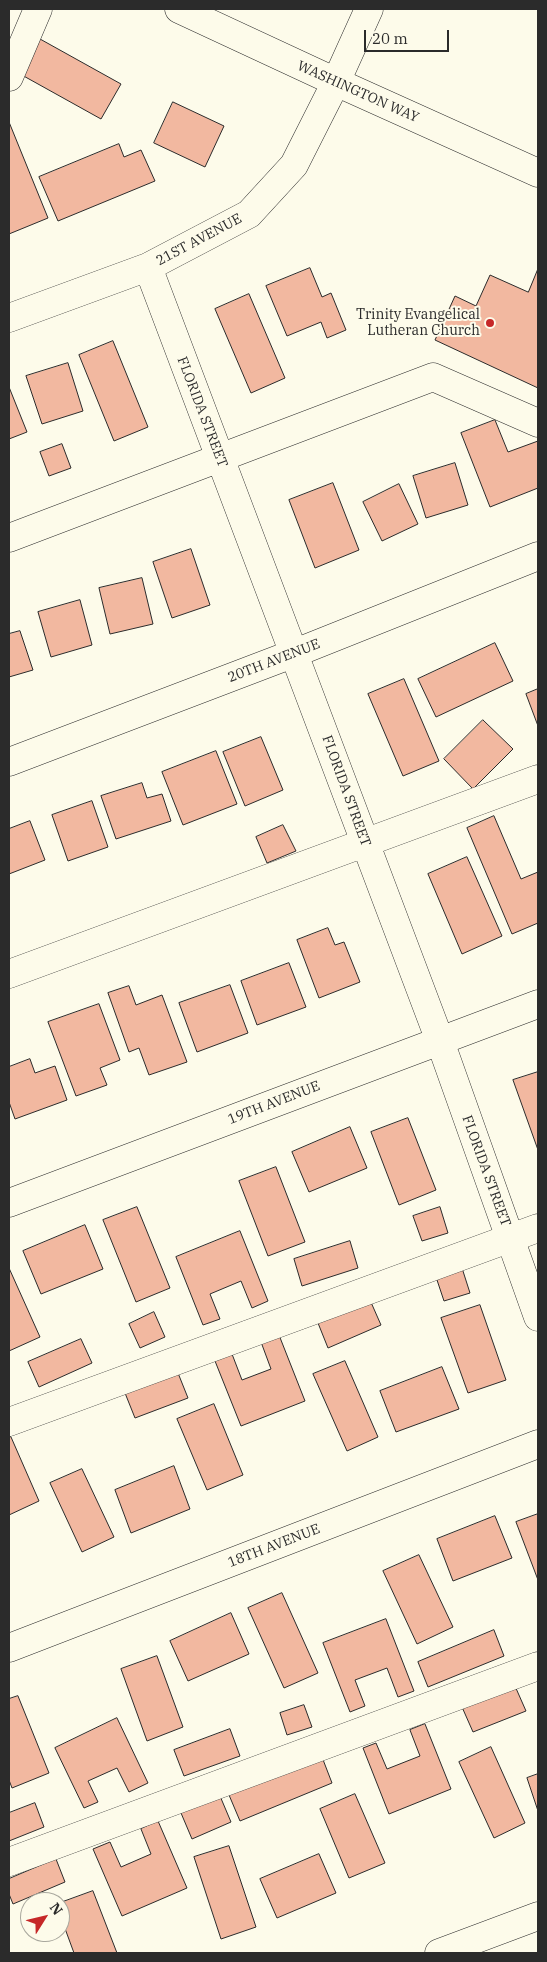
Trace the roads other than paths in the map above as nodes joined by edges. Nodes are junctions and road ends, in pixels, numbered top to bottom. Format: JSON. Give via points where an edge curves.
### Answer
{"nodes":[{"id":1,"x":38,"y":9,"type":"edge"},
{"id":2,"x":179,"y":9,"type":"edge"},
{"id":3,"x":369,"y":9,"type":"edge"},
{"id":4,"x":9,"y":77,"type":"edge"},
{"id":5,"x":336,"y":82,"type":"junction"},
{"id":6,"x":538,"y":173,"type":"edge"},
{"id":7,"x":148,"y":267,"type":"junction"},
{"id":8,"x":9,"y":318,"type":"edge"},
{"id":9,"x":538,"y":423,"type":"edge"},
{"id":10,"x":219,"y":457,"type":"junction"},
{"id":11,"x":9,"y":538,"type":"edge"},
{"id":12,"x":538,"y":556,"type":"edge"},
{"id":13,"x":295,"y":653,"type":"junction"},
{"id":14,"x":9,"y":762,"type":"edge"},
{"id":15,"x":538,"y":779,"type":"edge"},
{"id":16,"x":365,"y":844,"type":"junction"},
{"id":17,"x":9,"y":974,"type":"edge"},
{"id":18,"x":538,"y":1004,"type":"edge"},
{"id":19,"x":440,"y":1041,"type":"junction"},
{"id":20,"x":9,"y":1203,"type":"edge"},
{"id":21,"x":538,"y":1228,"type":"edge"},
{"id":22,"x":510,"y":1238,"type":"junction"},
{"id":23,"x":538,"y":1317,"type":"edge"},
{"id":24,"x":9,"y":1422,"type":"edge"},
{"id":25,"x":538,"y":1444,"type":"edge"},
{"id":26,"x":9,"y":1648,"type":"edge"},
{"id":27,"x":538,"y":1666,"type":"edge"},
{"id":28,"x":9,"y":1862,"type":"edge"},
{"id":29,"x":538,"y":1916,"type":"edge"},
{"id":30,"x":439,"y":1953,"type":"edge"}],
"edges":[{"from":1,"to":4,"type":"street"},
{"from":2,"to":5,"type":"street","name":"WASHINGTON WAY"},
{"from":3,"to":5,"type":"street","name":"21ST AVENUE"},
{"from":5,"to":6,"type":"street","name":"WASHINGTON WAY"},
{"from":5,"to":7,"type":"street","name":"21ST AVENUE","via":[[294,165],[249,214]]},
{"from":7,"to":8,"type":"street","name":"21ST AVENUE"},
{"from":7,"to":10,"type":"street","name":"FLORIDA STREET"},
{"from":9,"to":10,"type":"street","via":[[433,377]]},
{"from":10,"to":11,"type":"street"},
{"from":10,"to":13,"type":"street","name":"FLORIDA STREET"},
{"from":12,"to":13,"type":"street","name":"20TH AVENUE"},
{"from":13,"to":14,"type":"street","name":"20TH AVENUE"},
{"from":13,"to":16,"type":"street","name":"FLORIDA STREET"},
{"from":15,"to":16,"type":"street"},
{"from":16,"to":17,"type":"street"},
{"from":16,"to":19,"type":"street","name":"FLORIDA STREET"},
{"from":18,"to":19,"type":"street","name":"19TH AVENUE"},
{"from":19,"to":20,"type":"street","name":"19TH AVENUE"},
{"from":19,"to":22,"type":"street","name":"FLORIDA STREET"},
{"from":21,"to":22,"type":"street"},
{"from":22,"to":23,"type":"street","name":"FLORIDA STREET"},
{"from":22,"to":24,"type":"street"},
{"from":25,"to":26,"type":"street","name":"18TH AVENUE"},
{"from":27,"to":28,"type":"street"},
{"from":29,"to":30,"type":"street"}]}
